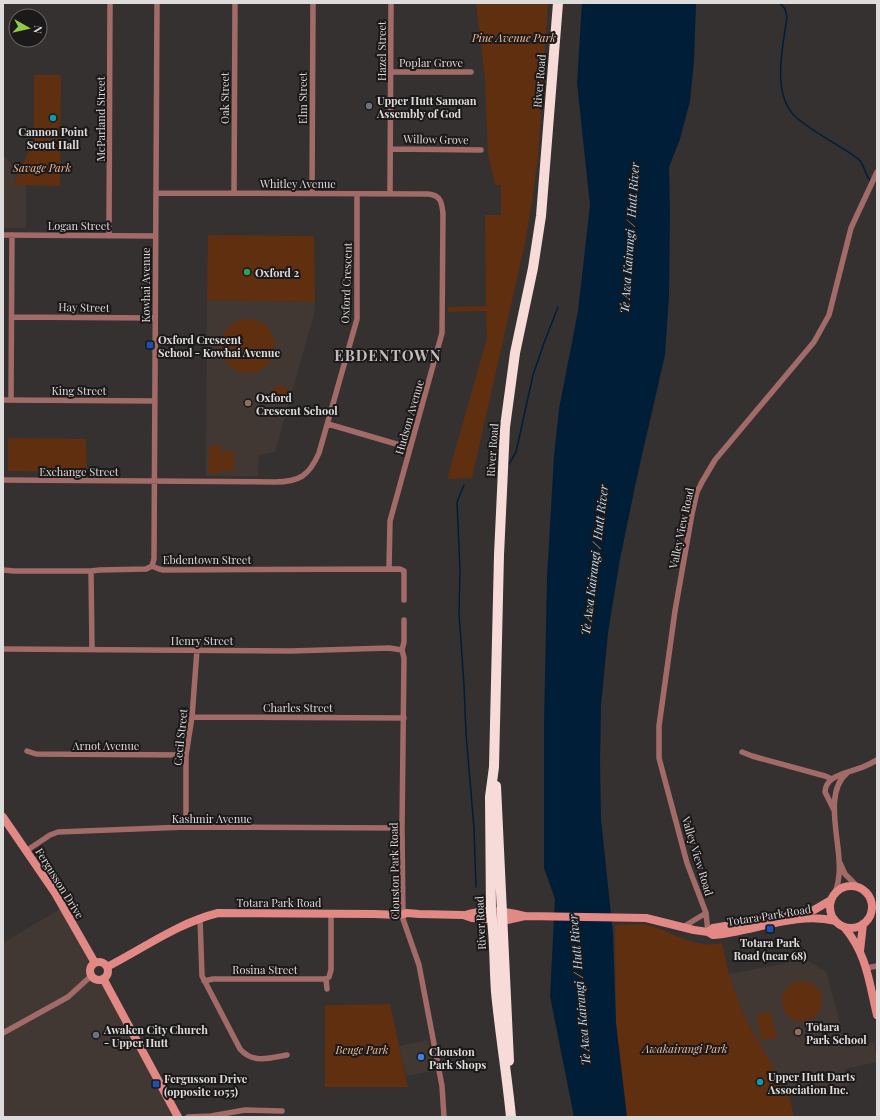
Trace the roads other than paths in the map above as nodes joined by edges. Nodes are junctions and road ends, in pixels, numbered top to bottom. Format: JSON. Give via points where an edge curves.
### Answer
{"nodes":[{"id":1,"x":110,"y":3,"type":"edge"},
{"id":2,"x":157,"y":3,"type":"edge"},
{"id":3,"x":235,"y":3,"type":"edge"},
{"id":4,"x":313,"y":3,"type":"edge"},
{"id":5,"x":391,"y":3,"type":"edge"},
{"id":6,"x":552,"y":3,"type":"edge"},
{"id":7,"x":558,"y":3,"type":"edge"},
{"id":8,"x":391,"y":72,"type":"junction"},
{"id":9,"x":470,"y":72,"type":"dead end"},
{"id":10,"x":547,"y":137,"type":"junction"},
{"id":11,"x":391,"y":149,"type":"junction"},
{"id":12,"x":481,"y":150,"type":"dead end"},
{"id":13,"x":876,"y":174,"type":"edge"},
{"id":14,"x":156,"y":193,"type":"junction"},
{"id":15,"x":234,"y":193,"type":"junction"},
{"id":16,"x":312,"y":194,"type":"junction"},
{"id":17,"x":358,"y":194,"type":"junction"},
{"id":18,"x":390,"y":194,"type":"junction"},
{"id":19,"x":440,"y":198,"type":"joint"},
{"id":20,"x":3,"y":235,"type":"edge"},
{"id":21,"x":12,"y":235,"type":"junction"},
{"id":22,"x":109,"y":236,"type":"junction"},
{"id":23,"x":155,"y":236,"type":"junction"},
{"id":24,"x":12,"y":317,"type":"junction"},
{"id":25,"x":155,"y":318,"type":"junction"},
{"id":26,"x":3,"y":400,"type":"edge"},
{"id":27,"x":11,"y":400,"type":"junction"},
{"id":28,"x":155,"y":400,"type":"junction"},
{"id":29,"x":328,"y":424,"type":"junction"},
{"id":30,"x":410,"y":448,"type":"junction"},
{"id":31,"x":3,"y":480,"type":"edge"},
{"id":32,"x":154,"y":481,"type":"junction"},
{"id":33,"x":152,"y":566,"type":"junction"},
{"id":34,"x":389,"y":569,"type":"junction"},
{"id":35,"x":3,"y":570,"type":"edge"},
{"id":36,"x":91,"y":571,"type":"junction"},
{"id":37,"x":404,"y":600,"type":"dead end"},
{"id":38,"x":404,"y":620,"type":"dead end"},
{"id":39,"x":3,"y":649,"type":"edge"},
{"id":40,"x":92,"y":649,"type":"junction"},
{"id":41,"x":197,"y":650,"type":"junction"},
{"id":42,"x":402,"y":650,"type":"junction"},
{"id":43,"x":192,"y":717,"type":"junction"},
{"id":44,"x":404,"y":718,"type":"junction"},
{"id":45,"x":27,"y":751,"type":"dead end"},
{"id":46,"x":742,"y":752,"type":"dead end"},
{"id":47,"x":186,"y":755,"type":"junction"},
{"id":48,"x":877,"y":760,"type":"edge"},
{"id":49,"x":847,"y":773,"type":"junction"},
{"id":50,"x":832,"y":779,"type":"junction"},
{"id":51,"x":834,"y":810,"type":"junction"},
{"id":52,"x":3,"y":817,"type":"edge"},
{"id":53,"x":186,"y":827,"type":"junction"},
{"id":54,"x":402,"y":828,"type":"junction"},
{"id":55,"x":26,"y":851,"type":"junction"},
{"id":56,"x":839,"y":860,"type":"junction"},
{"id":57,"x":859,"y":888,"type":"junction"},
{"id":58,"x":867,"y":895,"type":"junction"},
{"id":59,"x":877,"y":895,"type":"edge"},
{"id":60,"x":833,"y":897,"type":"junction"},
{"id":61,"x":874,"y":912,"type":"edge"},
{"id":62,"x":706,"y":913,"type":"junction"},
{"id":63,"x":331,"y":914,"type":"junction"},
{"id":64,"x":403,"y":914,"type":"junction"},
{"id":65,"x":496,"y":916,"type":"junction"},
{"id":66,"x":200,"y":918,"type":"junction"},
{"id":67,"x":835,"y":921,"type":"junction"},
{"id":68,"x":863,"y":924,"type":"junction"},
{"id":69,"x":683,"y":927,"type":"junction"},
{"id":70,"x":844,"y":927,"type":"junction"},
{"id":71,"x":708,"y":932,"type":"junction"},
{"id":72,"x":860,"y":951,"type":"junction"},
{"id":73,"x":95,"y":963,"type":"junction"},
{"id":74,"x":877,"y":966,"type":"edge"},
{"id":75,"x":107,"y":967,"type":"junction"},
{"id":76,"x":866,"y":968,"type":"junction"},
{"id":77,"x":92,"y":976,"type":"junction"},
{"id":78,"x":104,"y":980,"type":"junction"},
{"id":79,"x":326,"y":980,"type":"junction"},
{"id":80,"x":204,"y":981,"type":"junction"},
{"id":81,"x":327,"y":989,"type":"dead end"},
{"id":82,"x":877,"y":1015,"type":"edge"},
{"id":83,"x":3,"y":1033,"type":"edge"},
{"id":84,"x":287,"y":1055,"type":"dead end"},
{"id":85,"x":282,"y":1111,"type":"dead end"},
{"id":86,"x":178,"y":1117,"type":"edge"},
{"id":87,"x":188,"y":1117,"type":"edge"},
{"id":88,"x":444,"y":1117,"type":"edge"},
{"id":89,"x":511,"y":1117,"type":"edge"}],
"edges":[{"from":1,"to":22,"type":"street","name":"McParland Street"},
{"from":2,"to":14,"type":"street","name":"Kowhai Avenue"},
{"from":3,"to":15,"type":"street","name":"Oak Street"},
{"from":4,"to":16,"type":"street","name":"Elm Street"},
{"from":5,"to":8,"type":"street","name":"Hazel Street"},
{"from":6,"to":10,"type":"highway","name":"River Road"},
{"from":7,"to":10,"type":"highway","name":"River Road"},
{"from":8,"to":9,"type":"street","name":"Poplar Grove"},
{"from":8,"to":11,"type":"street","name":"Hazel Street"},
{"from":10,"to":65,"type":"highway","name":"River Road","via":[[539,230],[515,353],[505,427],[499,548],[494,767],[490,798]]},
{"from":11,"to":12,"type":"street","name":"Willow Grove"},
{"from":11,"to":18,"type":"street","name":"Hazel Street"},
{"from":13,"to":62,"type":"street","name":"Valley View Road","via":[[851,228],[829,315],[822,330],[715,460],[697,492],[675,611],[659,726],[659,758],[687,862]]},
{"from":14,"to":15,"type":"street","name":"Whitley Avenue"},
{"from":14,"to":23,"type":"street","name":"Kowhai Avenue"},
{"from":15,"to":16,"type":"street","name":"Whitley Avenue"},
{"from":16,"to":17,"type":"street","name":"Whitley Avenue"},
{"from":17,"to":18,"type":"street","name":"Whitley Avenue"},
{"from":17,"to":29,"type":"street","name":"Oxford Crescent","via":[[357,319]]},
{"from":18,"to":19,"type":"street","name":"Whitley Avenue","via":[[428,194]]},
{"from":19,"to":30,"type":"street","name":"Hudson Avenue","via":[[443,214],[442,333]]},
{"from":20,"to":21,"type":"street","name":"Logan Street"},
{"from":21,"to":22,"type":"street","name":"Logan Street"},
{"from":21,"to":24,"type":"street"},
{"from":22,"to":23,"type":"street","name":"Logan Street"},
{"from":23,"to":25,"type":"street","name":"Kowhai Avenue"},
{"from":24,"to":25,"type":"street","name":"Hay Street"},
{"from":24,"to":27,"type":"street"},
{"from":25,"to":28,"type":"street","name":"Kowhai Avenue"},
{"from":26,"to":27,"type":"street","name":"King Street"},
{"from":27,"to":28,"type":"street","name":"King Street"},
{"from":28,"to":32,"type":"street","name":"Kowhai Avenue"},
{"from":29,"to":30,"type":"street"},
{"from":29,"to":32,"type":"street","name":"Oxford Crescent","via":[[315,463],[304,475],[291,481]]},
{"from":30,"to":34,"type":"street","name":"Hudson Avenue","via":[[390,521]]},
{"from":31,"to":32,"type":"street","name":"Exchange Street"},
{"from":32,"to":33,"type":"street","name":"Kowhai Avenue"},
{"from":33,"to":34,"type":"street","name":"Ebdentown Street","via":[[162,570]]},
{"from":33,"to":36,"type":"street","name":"Ebdentown Street","via":[[146,569]]},
{"from":34,"to":37,"type":"street","via":[[404,571]]},
{"from":35,"to":36,"type":"street","name":"Ebdentown Street"},
{"from":36,"to":40,"type":"street"},
{"from":38,"to":42,"type":"street","name":"Clouston Park Road"},
{"from":39,"to":40,"type":"street","name":"Henry Street"},
{"from":40,"to":41,"type":"street","name":"Henry Street"},
{"from":41,"to":42,"type":"street","name":"Henry Street"},
{"from":41,"to":43,"type":"street","name":"Cecil Street"},
{"from":42,"to":44,"type":"street","name":"Clouston Park Road"},
{"from":43,"to":44,"type":"street","name":"Charles Street"},
{"from":43,"to":47,"type":"street","name":"Cecil Street"},
{"from":44,"to":54,"type":"street","name":"Clouston Park Road"},
{"from":45,"to":47,"type":"street","name":"Arnot Avenue","via":[[36,754]]},
{"from":46,"to":50,"type":"street"},
{"from":47,"to":53,"type":"street","name":"Cecil Street"},
{"from":48,"to":49,"type":"street"},
{"from":49,"to":50,"type":"street"},
{"from":49,"to":51,"type":"street","via":[[840,781]]},
{"from":50,"to":51,"type":"street","via":[[825,792]]},
{"from":51,"to":56,"type":"street"},
{"from":52,"to":55,"type":"street","name":"Fergusson Drive"},
{"from":53,"to":54,"type":"street","name":"Kashmir Avenue"},
{"from":53,"to":55,"type":"street","name":"Kashmir Avenue","via":[[58,832],[50,834]]},
{"from":54,"to":64,"type":"street","name":"Clouston Park Road"},
{"from":55,"to":73,"type":"street","name":"Fergusson Drive","via":[[58,897]]},
{"from":56,"to":57,"type":"street","via":[[845,874]]},
{"from":56,"to":60,"type":"street","via":[[839,879]]},
{"from":57,"to":58,"type":"street"},
{"from":57,"to":60,"type":"street","via":[[840,889]]},
{"from":58,"to":59,"type":"street"},
{"from":58,"to":61,"type":"street"},
{"from":60,"to":67,"type":"street","via":[[830,911]]},
{"from":60,"to":71,"type":"street","name":"Totara Park Road","via":[[814,910],[804,913],[713,928]]},
{"from":61,"to":68,"type":"street"},
{"from":62,"to":69,"type":"street"},
{"from":62,"to":71,"type":"street","name":"Valley View Road"},
{"from":63,"to":64,"type":"street","name":"Totara Park Road"},
{"from":63,"to":66,"type":"street","name":"Totara Park Road","via":[[218,913]]},
{"from":63,"to":79,"type":"street","via":[[331,970]]},
{"from":64,"to":65,"type":"street","name":"Totara Park Road","via":[[472,913]]},
{"from":64,"to":88,"type":"street","name":"Clouston Park Road","via":[[419,965],[442,1086]]},
{"from":65,"to":69,"type":"street","name":"Totara Park Road","via":[[508,920],[525,916],[646,918]]},
{"from":65,"to":89,"type":"highway","name":"River Road","via":[[509,1054]]},
{"from":66,"to":75,"type":"street","name":"Totara Park Road"},
{"from":66,"to":80,"type":"street","via":[[201,970]]},
{"from":67,"to":70,"type":"street"},
{"from":67,"to":71,"type":"street","name":"Totara Park Road","via":[[806,918],[713,936]]},
{"from":68,"to":70,"type":"street","via":[[854,928]]},
{"from":68,"to":72,"type":"street"},
{"from":69,"to":71,"type":"street","name":"Totara Park Road"},
{"from":70,"to":72,"type":"street"},
{"from":72,"to":76,"type":"street"},
{"from":73,"to":75,"type":"street","via":[[102,962]]},
{"from":73,"to":77,"type":"street","via":[[91,968]]},
{"from":74,"to":76,"type":"street"},
{"from":75,"to":78,"type":"street","via":[[109,972]]},
{"from":76,"to":82,"type":"street"},
{"from":77,"to":78,"type":"street","via":[[97,980]]},
{"from":77,"to":83,"type":"street","via":[[75,993]]},
{"from":78,"to":86,"type":"street"},
{"from":79,"to":80,"type":"street","name":"Rosina Street"},
{"from":79,"to":81,"type":"street"},
{"from":80,"to":84,"type":"street","via":[[245,1054],[260,1059]]},
{"from":85,"to":87,"type":"street","via":[[244,1110]]}]}
